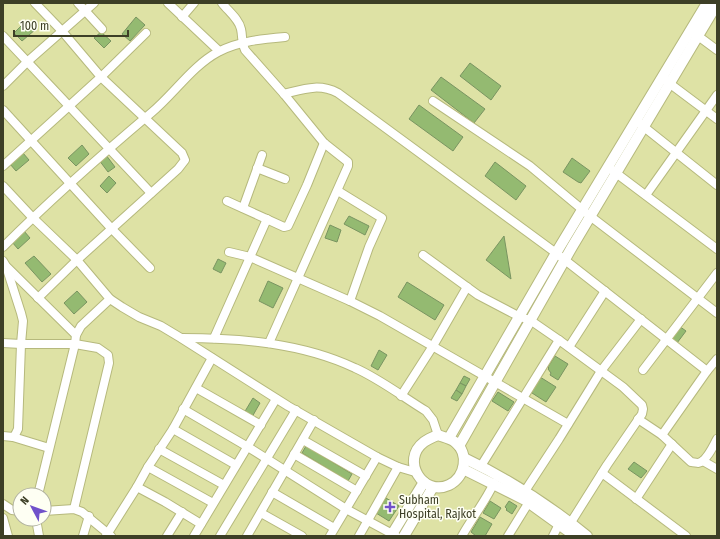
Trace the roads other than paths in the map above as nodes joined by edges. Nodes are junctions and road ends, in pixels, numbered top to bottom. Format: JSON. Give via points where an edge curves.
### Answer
{"nodes":[{"id":1,"x":35,"y":3,"type":"edge"},
{"id":2,"x":78,"y":3,"type":"edge"},
{"id":3,"x":94,"y":3,"type":"edge"},
{"id":4,"x":168,"y":3,"type":"edge"},
{"id":5,"x":194,"y":3,"type":"edge"},
{"id":6,"x":222,"y":3,"type":"edge"},
{"id":7,"x":707,"y":3,"type":"edge"},
{"id":8,"x":717,"y":4,"type":"edge"},
{"id":9,"x":85,"y":11,"type":"junction"},
{"id":10,"x":182,"y":16,"type":"junction"},
{"id":11,"x":102,"y":29,"type":"dead end"},
{"id":12,"x":62,"y":31,"type":"junction"},
{"id":13,"x":146,"y":33,"type":"dead end"},
{"id":14,"x":694,"y":33,"type":"junction"},
{"id":15,"x":3,"y":36,"type":"edge"},
{"id":16,"x":285,"y":37,"type":"dead end"},
{"id":17,"x":242,"y":44,"type":"junction"},
{"id":18,"x":717,"y":50,"type":"edge"},
{"id":19,"x":219,"y":51,"type":"junction"},
{"id":20,"x":27,"y":62,"type":"junction"},
{"id":21,"x":102,"y":76,"type":"junction"},
{"id":22,"x":666,"y":81,"type":"junction"},
{"id":23,"x":3,"y":86,"type":"edge"},
{"id":24,"x":284,"y":94,"type":"junction"},
{"id":25,"x":717,"y":95,"type":"edge"},
{"id":26,"x":433,"y":101,"type":"dead end"},
{"id":27,"x":68,"y":106,"type":"junction"},
{"id":28,"x":3,"y":110,"type":"edge"},
{"id":29,"x":706,"y":111,"type":"junction"},
{"id":30,"x":144,"y":118,"type":"junction"},
{"id":31,"x":717,"y":119,"type":"edge"},
{"id":32,"x":640,"y":124,"type":"junction"},
{"id":33,"x":32,"y":140,"type":"junction"},
{"id":34,"x":324,"y":143,"type":"junction"},
{"id":35,"x":108,"y":149,"type":"junction"},
{"id":36,"x":677,"y":154,"type":"junction"},
{"id":37,"x":262,"y":155,"type":"dead end"},
{"id":38,"x":3,"y":166,"type":"edge"},
{"id":39,"x":257,"y":168,"type":"junction"},
{"id":40,"x":612,"y":170,"type":"junction"},
{"id":41,"x":285,"y":179,"type":"dead end"},
{"id":42,"x":70,"y":183,"type":"junction"},
{"id":43,"x":717,"y":185,"type":"edge"},
{"id":44,"x":3,"y":186,"type":"edge"},
{"id":45,"x":338,"y":191,"type":"junction"},
{"id":46,"x":151,"y":193,"type":"junction"},
{"id":47,"x":646,"y":195,"type":"junction"},
{"id":48,"x":228,"y":201,"type":"dead end"},
{"id":49,"x":243,"y":208,"type":"junction"},
{"id":50,"x":586,"y":213,"type":"junction"},
{"id":51,"x":32,"y":217,"type":"junction"},
{"id":52,"x":267,"y":219,"type":"junction"},
{"id":53,"x":112,"y":228,"type":"junction"},
{"id":54,"x":3,"y":247,"type":"edge"},
{"id":55,"x":717,"y":249,"type":"edge"},
{"id":56,"x":229,"y":252,"type":"dead end"},
{"id":57,"x":423,"y":255,"type":"dead end"},
{"id":58,"x":250,"y":257,"type":"junction"},
{"id":59,"x":560,"y":257,"type":"junction"},
{"id":60,"x":77,"y":260,"type":"junction"},
{"id":61,"x":5,"y":264,"type":"edge"},
{"id":62,"x":150,"y":268,"type":"dead end"},
{"id":63,"x":717,"y":273,"type":"edge"},
{"id":64,"x":298,"y":278,"type":"junction"},
{"id":65,"x":467,"y":287,"type":"junction"},
{"id":66,"x":605,"y":291,"type":"junction"},
{"id":67,"x":38,"y":298,"type":"junction"},
{"id":68,"x":697,"y":298,"type":"junction"},
{"id":69,"x":110,"y":299,"type":"junction"},
{"id":70,"x":350,"y":301,"type":"junction"},
{"id":71,"x":717,"y":313,"type":"edge"},
{"id":72,"x":520,"y":317,"type":"junction"},
{"id":73,"x":641,"y":319,"type":"junction"},
{"id":74,"x":530,"y":320,"type":"junction"},
{"id":75,"x":76,"y":335,"type":"junction"},
{"id":76,"x":181,"y":338,"type":"junction"},
{"id":77,"x":214,"y":338,"type":"junction"},
{"id":78,"x":666,"y":339,"type":"junction"},
{"id":79,"x":559,"y":340,"type":"junction"},
{"id":80,"x":3,"y":343,"type":"edge"},
{"id":81,"x":268,"y":343,"type":"junction"},
{"id":82,"x":21,"y":344,"type":"junction"},
{"id":83,"x":75,"y":344,"type":"junction"},
{"id":84,"x":433,"y":346,"type":"junction"},
{"id":85,"x":569,"y":347,"type":"junction"},
{"id":86,"x":212,"y":358,"type":"junction"},
{"id":87,"x":717,"y":359,"type":"edge"},
{"id":88,"x":643,"y":370,"type":"dead end"},
{"id":89,"x":601,"y":371,"type":"junction"},
{"id":90,"x":707,"y":371,"type":"junction"},
{"id":91,"x":485,"y":375,"type":"junction"},
{"id":92,"x":496,"y":382,"type":"junction"},
{"id":93,"x":196,"y":388,"type":"junction"},
{"id":94,"x":401,"y":396,"type":"junction"},
{"id":95,"x":524,"y":398,"type":"junction"},
{"id":96,"x":276,"y":399,"type":"junction"},
{"id":97,"x":183,"y":409,"type":"junction"},
{"id":98,"x":296,"y":410,"type":"junction"},
{"id":99,"x":638,"y":419,"type":"junction"},
{"id":100,"x":314,"y":420,"type":"junction"},
{"id":101,"x":568,"y":424,"type":"junction"},
{"id":102,"x":261,"y":425,"type":"junction"},
{"id":103,"x":173,"y":429,"type":"junction"},
{"id":104,"x":438,"y":435,"type":"junction"},
{"id":105,"x":662,"y":435,"type":"junction"},
{"id":106,"x":3,"y":436,"type":"edge"},
{"id":107,"x":12,"y":437,"type":"junction"},
{"id":108,"x":449,"y":438,"type":"junction"},
{"id":109,"x":717,"y":438,"type":"edge"},
{"id":110,"x":303,"y":440,"type":"junction"},
{"id":111,"x":672,"y":444,"type":"junction"},
{"id":112,"x":459,"y":446,"type":"junction"},
{"id":113,"x":248,"y":447,"type":"junction"},
{"id":114,"x":49,"y":448,"type":"junction"},
{"id":115,"x":160,"y":449,"type":"junction"},
{"id":116,"x":294,"y":454,"type":"junction"},
{"id":117,"x":378,"y":457,"type":"junction"},
{"id":118,"x":267,"y":459,"type":"junction"},
{"id":119,"x":703,"y":461,"type":"junction"},
{"id":120,"x":464,"y":463,"type":"junction"},
{"id":121,"x":236,"y":465,"type":"junction"},
{"id":122,"x":481,"y":466,"type":"junction"},
{"id":123,"x":148,"y":467,"type":"junction"},
{"id":124,"x":398,"y":467,"type":"junction"},
{"id":125,"x":717,"y":470,"type":"edge"},
{"id":126,"x":284,"y":471,"type":"junction"},
{"id":127,"x":415,"y":472,"type":"junction"},
{"id":128,"x":602,"y":473,"type":"junction"},
{"id":129,"x":366,"y":476,"type":"junction"},
{"id":130,"x":429,"y":484,"type":"junction"},
{"id":131,"x":494,"y":484,"type":"junction"},
{"id":132,"x":224,"y":485,"type":"junction"},
{"id":133,"x":40,"y":487,"type":"edge"},
{"id":134,"x":137,"y":487,"type":"junction"},
{"id":135,"x":357,"y":491,"type":"junction"},
{"id":136,"x":525,"y":491,"type":"junction"},
{"id":137,"x":272,"y":492,"type":"junction"},
{"id":138,"x":636,"y":499,"type":"junction"},
{"id":139,"x":528,"y":502,"type":"junction"},
{"id":140,"x":213,"y":503,"type":"junction"},
{"id":141,"x":3,"y":504,"type":"edge"},
{"id":142,"x":74,"y":509,"type":"junction"},
{"id":143,"x":12,"y":510,"type":"edge"},
{"id":144,"x":52,"y":510,"type":"edge"},
{"id":145,"x":346,"y":510,"type":"junction"},
{"id":146,"x":182,"y":512,"type":"junction"},
{"id":147,"x":261,"y":512,"type":"junction"},
{"id":148,"x":3,"y":518,"type":"edge"},
{"id":149,"x":92,"y":519,"type":"junction"},
{"id":150,"x":368,"y":522,"type":"junction"},
{"id":151,"x":201,"y":524,"type":"junction"},
{"id":152,"x":565,"y":525,"type":"junction"},
{"id":153,"x":334,"y":528,"type":"junction"},
{"id":154,"x":107,"y":533,"type":"edge"},
{"id":155,"x":393,"y":535,"type":"edge"},
{"id":156,"x":8,"y":536,"type":"edge"},
{"id":157,"x":83,"y":536,"type":"edge"},
{"id":158,"x":167,"y":536,"type":"edge"},
{"id":159,"x":194,"y":536,"type":"edge"},
{"id":160,"x":220,"y":536,"type":"edge"},
{"id":161,"x":247,"y":536,"type":"edge"},
{"id":162,"x":302,"y":536,"type":"edge"},
{"id":163,"x":330,"y":536,"type":"edge"},
{"id":164,"x":359,"y":536,"type":"edge"},
{"id":165,"x":404,"y":536,"type":"edge"},
{"id":166,"x":462,"y":536,"type":"edge"},
{"id":167,"x":508,"y":536,"type":"edge"},
{"id":168,"x":552,"y":536,"type":"edge"},
{"id":169,"x":575,"y":536,"type":"edge"},
{"id":170,"x":586,"y":536,"type":"edge"},
{"id":171,"x":686,"y":536,"type":"edge"}],
"edges":[{"from":1,"to":12,"type":"street"},
{"from":2,"to":9,"type":"street"},
{"from":3,"to":9,"type":"street"},
{"from":4,"to":10,"type":"street"},
{"from":5,"to":10,"type":"street"},
{"from":6,"to":17,"type":"street","via":[[241,28]]},
{"from":7,"to":14,"type":"main road"},
{"from":8,"to":14,"type":"main road"},
{"from":9,"to":11,"type":"street"},
{"from":9,"to":12,"type":"street"},
{"from":10,"to":19,"type":"street"},
{"from":12,"to":20,"type":"street"},
{"from":12,"to":21,"type":"street"},
{"from":13,"to":21,"type":"street"},
{"from":14,"to":18,"type":"street"},
{"from":14,"to":22,"type":"main road"},
{"from":15,"to":20,"type":"street"},
{"from":16,"to":17,"type":"street","via":[[253,40]]},
{"from":17,"to":19,"type":"street"},
{"from":17,"to":24,"type":"street"},
{"from":19,"to":30,"type":"street"},
{"from":20,"to":23,"type":"street"},
{"from":20,"to":27,"type":"street"},
{"from":21,"to":27,"type":"street"},
{"from":21,"to":30,"type":"street"},
{"from":22,"to":29,"type":"street"},
{"from":22,"to":32,"type":"main road"},
{"from":24,"to":34,"type":"street"},
{"from":24,"to":59,"type":"street","via":[[309,87],[321,87],[338,93]]},
{"from":25,"to":29,"type":"street"},
{"from":26,"to":50,"type":"street","via":[[530,166]]},
{"from":27,"to":33,"type":"street"},
{"from":27,"to":35,"type":"street"},
{"from":28,"to":33,"type":"street"},
{"from":29,"to":31,"type":"street"},
{"from":29,"to":36,"type":"street"},
{"from":30,"to":35,"type":"street"},
{"from":30,"to":46,"type":"street","via":[[182,153],[185,160]]},
{"from":32,"to":36,"type":"street"},
{"from":32,"to":40,"type":"main road"},
{"from":33,"to":38,"type":"street"},
{"from":33,"to":42,"type":"street"},
{"from":34,"to":45,"type":"street","via":[[348,162]]},
{"from":34,"to":52,"type":"street","via":[[308,185],[288,226],[284,227]]},
{"from":35,"to":42,"type":"street"},
{"from":35,"to":46,"type":"street"},
{"from":36,"to":43,"type":"street"},
{"from":36,"to":47,"type":"street"},
{"from":37,"to":39,"type":"street"},
{"from":39,"to":41,"type":"street"},
{"from":39,"to":49,"type":"street"},
{"from":40,"to":47,"type":"street"},
{"from":40,"to":50,"type":"main road"},
{"from":42,"to":51,"type":"street"},
{"from":42,"to":53,"type":"street"},
{"from":44,"to":51,"type":"street"},
{"from":45,"to":64,"type":"street"},
{"from":45,"to":70,"type":"street","via":[[382,218]]},
{"from":46,"to":53,"type":"street"},
{"from":47,"to":55,"type":"street"},
{"from":48,"to":49,"type":"street"},
{"from":49,"to":52,"type":"street"},
{"from":50,"to":59,"type":"main road"},
{"from":50,"to":68,"type":"street"},
{"from":51,"to":54,"type":"street"},
{"from":51,"to":60,"type":"street"},
{"from":52,"to":58,"type":"street"},
{"from":53,"to":60,"type":"street"},
{"from":53,"to":62,"type":"street"},
{"from":56,"to":58,"type":"street"},
{"from":57,"to":65,"type":"street"},
{"from":58,"to":64,"type":"street"},
{"from":58,"to":77,"type":"street"},
{"from":59,"to":66,"type":"street"},
{"from":59,"to":72,"type":"main road"},
{"from":59,"to":74,"type":"main road"},
{"from":60,"to":67,"type":"street"},
{"from":60,"to":69,"type":"street"},
{"from":61,"to":67,"type":"street"},
{"from":61,"to":82,"type":"street","via":[[21,313]]},
{"from":63,"to":68,"type":"street"},
{"from":64,"to":70,"type":"street"},
{"from":64,"to":81,"type":"street"},
{"from":65,"to":72,"type":"street"},
{"from":65,"to":84,"type":"street"},
{"from":66,"to":73,"type":"street"},
{"from":66,"to":85,"type":"street"},
{"from":67,"to":75,"type":"street"},
{"from":68,"to":71,"type":"street"},
{"from":68,"to":78,"type":"street"},
{"from":69,"to":75,"type":"street","via":[[81,326]]},
{"from":69,"to":76,"type":"street"},
{"from":70,"to":84,"type":"street"},
{"from":72,"to":74,"type":"street"},
{"from":72,"to":91,"type":"main road"},
{"from":73,"to":78,"type":"street"},
{"from":73,"to":89,"type":"street"},
{"from":74,"to":79,"type":"street"},
{"from":74,"to":92,"type":"main road"},
{"from":75,"to":83,"type":"street"},
{"from":76,"to":77,"type":"street"},
{"from":76,"to":86,"type":"street"},
{"from":77,"to":81,"type":"street"},
{"from":78,"to":88,"type":"street"},
{"from":78,"to":90,"type":"street"},
{"from":79,"to":85,"type":"street"},
{"from":79,"to":95,"type":"street"},
{"from":80,"to":82,"type":"street"},
{"from":81,"to":94,"type":"street","via":[[336,360],[357,369]]},
{"from":82,"to":83,"type":"street"},
{"from":82,"to":107,"type":"street","via":[[18,429]]},
{"from":83,"to":114,"type":"street"},
{"from":83,"to":142,"type":"street","via":[[98,348],[108,355],[109,363]]},
{"from":84,"to":91,"type":"street"},
{"from":84,"to":94,"type":"street"},
{"from":85,"to":89,"type":"street"},
{"from":86,"to":93,"type":"street"},
{"from":86,"to":96,"type":"street"},
{"from":87,"to":90,"type":"street"},
{"from":89,"to":99,"type":"street","via":[[642,405],[642,414]]},
{"from":89,"to":101,"type":"street"},
{"from":90,"to":105,"type":"street"},
{"from":91,"to":92,"type":"street"},
{"from":91,"to":108,"type":"main road"},
{"from":92,"to":95,"type":"street"},
{"from":92,"to":112,"type":"main road"},
{"from":93,"to":97,"type":"street"},
{"from":93,"to":102,"type":"street"},
{"from":94,"to":104,"type":"street","via":[[426,411]]},
{"from":95,"to":101,"type":"street"},
{"from":95,"to":122,"type":"street"},
{"from":96,"to":98,"type":"street"},
{"from":96,"to":102,"type":"street"},
{"from":97,"to":103,"type":"street"},
{"from":97,"to":113,"type":"street"},
{"from":98,"to":100,"type":"street"},
{"from":98,"to":118,"type":"street"},
{"from":99,"to":105,"type":"street"},
{"from":99,"to":128,"type":"street"},
{"from":100,"to":110,"type":"street"},
{"from":100,"to":117,"type":"street"},
{"from":101,"to":136,"type":"street"},
{"from":102,"to":113,"type":"street"},
{"from":103,"to":115,"type":"street"},
{"from":103,"to":121,"type":"street"},
{"from":104,"to":108,"type":"main road"},
{"from":104,"to":127,"type":"main road","via":[[425,440],[418,447],[414,454]]},
{"from":105,"to":111,"type":"street"},
{"from":106,"to":107,"type":"street"},
{"from":107,"to":114,"type":"street"},
{"from":108,"to":112,"type":"main road"},
{"from":109,"to":119,"type":"street"},
{"from":110,"to":116,"type":"street"},
{"from":110,"to":129,"type":"street"},
{"from":111,"to":119,"type":"street","via":[[691,462]]},
{"from":111,"to":138,"type":"street"},
{"from":112,"to":120,"type":"main road"},
{"from":113,"to":118,"type":"street"},
{"from":113,"to":121,"type":"street"},
{"from":114,"to":133,"type":"street"},
{"from":115,"to":123,"type":"street"},
{"from":115,"to":132,"type":"street"},
{"from":116,"to":126,"type":"street"},
{"from":116,"to":135,"type":"street"},
{"from":117,"to":124,"type":"street"},
{"from":117,"to":129,"type":"street"},
{"from":118,"to":126,"type":"street"},
{"from":118,"to":160,"type":"street"},
{"from":119,"to":125,"type":"street"},
{"from":120,"to":122,"type":"main road"},
{"from":120,"to":130,"type":"main road","via":[[460,476],[455,481],[441,487]]},
{"from":120,"to":131,"type":"main road"},
{"from":121,"to":132,"type":"street"},
{"from":122,"to":136,"type":"main road"},
{"from":123,"to":134,"type":"street"},
{"from":123,"to":140,"type":"street"},
{"from":124,"to":127,"type":"street"},
{"from":124,"to":150,"type":"street"},
{"from":126,"to":137,"type":"street"},
{"from":126,"to":145,"type":"street"},
{"from":127,"to":130,"type":"main road","via":[[420,479]]},
{"from":128,"to":138,"type":"street"},
{"from":128,"to":152,"type":"street"},
{"from":129,"to":135,"type":"street"},
{"from":130,"to":155,"type":"main road"},
{"from":130,"to":165,"type":"main road"},
{"from":131,"to":139,"type":"main road"},
{"from":131,"to":166,"type":"street"},
{"from":132,"to":140,"type":"street"},
{"from":134,"to":146,"type":"street"},
{"from":134,"to":154,"type":"street"},
{"from":135,"to":145,"type":"street"},
{"from":136,"to":152,"type":"main road"},
{"from":137,"to":147,"type":"street"},
{"from":137,"to":153,"type":"street"},
{"from":138,"to":171,"type":"street"},
{"from":139,"to":152,"type":"main road"},
{"from":139,"to":167,"type":"street"},
{"from":140,"to":151,"type":"street"},
{"from":141,"to":143,"type":"street"},
{"from":142,"to":144,"type":"street"},
{"from":142,"to":149,"type":"street"},
{"from":145,"to":150,"type":"street"},
{"from":145,"to":153,"type":"street"},
{"from":146,"to":151,"type":"street"},
{"from":146,"to":158,"type":"street"},
{"from":147,"to":161,"type":"street"},
{"from":147,"to":162,"type":"street"},
{"from":148,"to":156,"type":"street"},
{"from":149,"to":154,"type":"street"},
{"from":149,"to":157,"type":"street"},
{"from":150,"to":155,"type":"street"},
{"from":150,"to":164,"type":"street"},
{"from":151,"to":159,"type":"street"},
{"from":152,"to":168,"type":"street"},
{"from":152,"to":169,"type":"main road"},
{"from":152,"to":170,"type":"main road"},
{"from":153,"to":163,"type":"street"}]}
